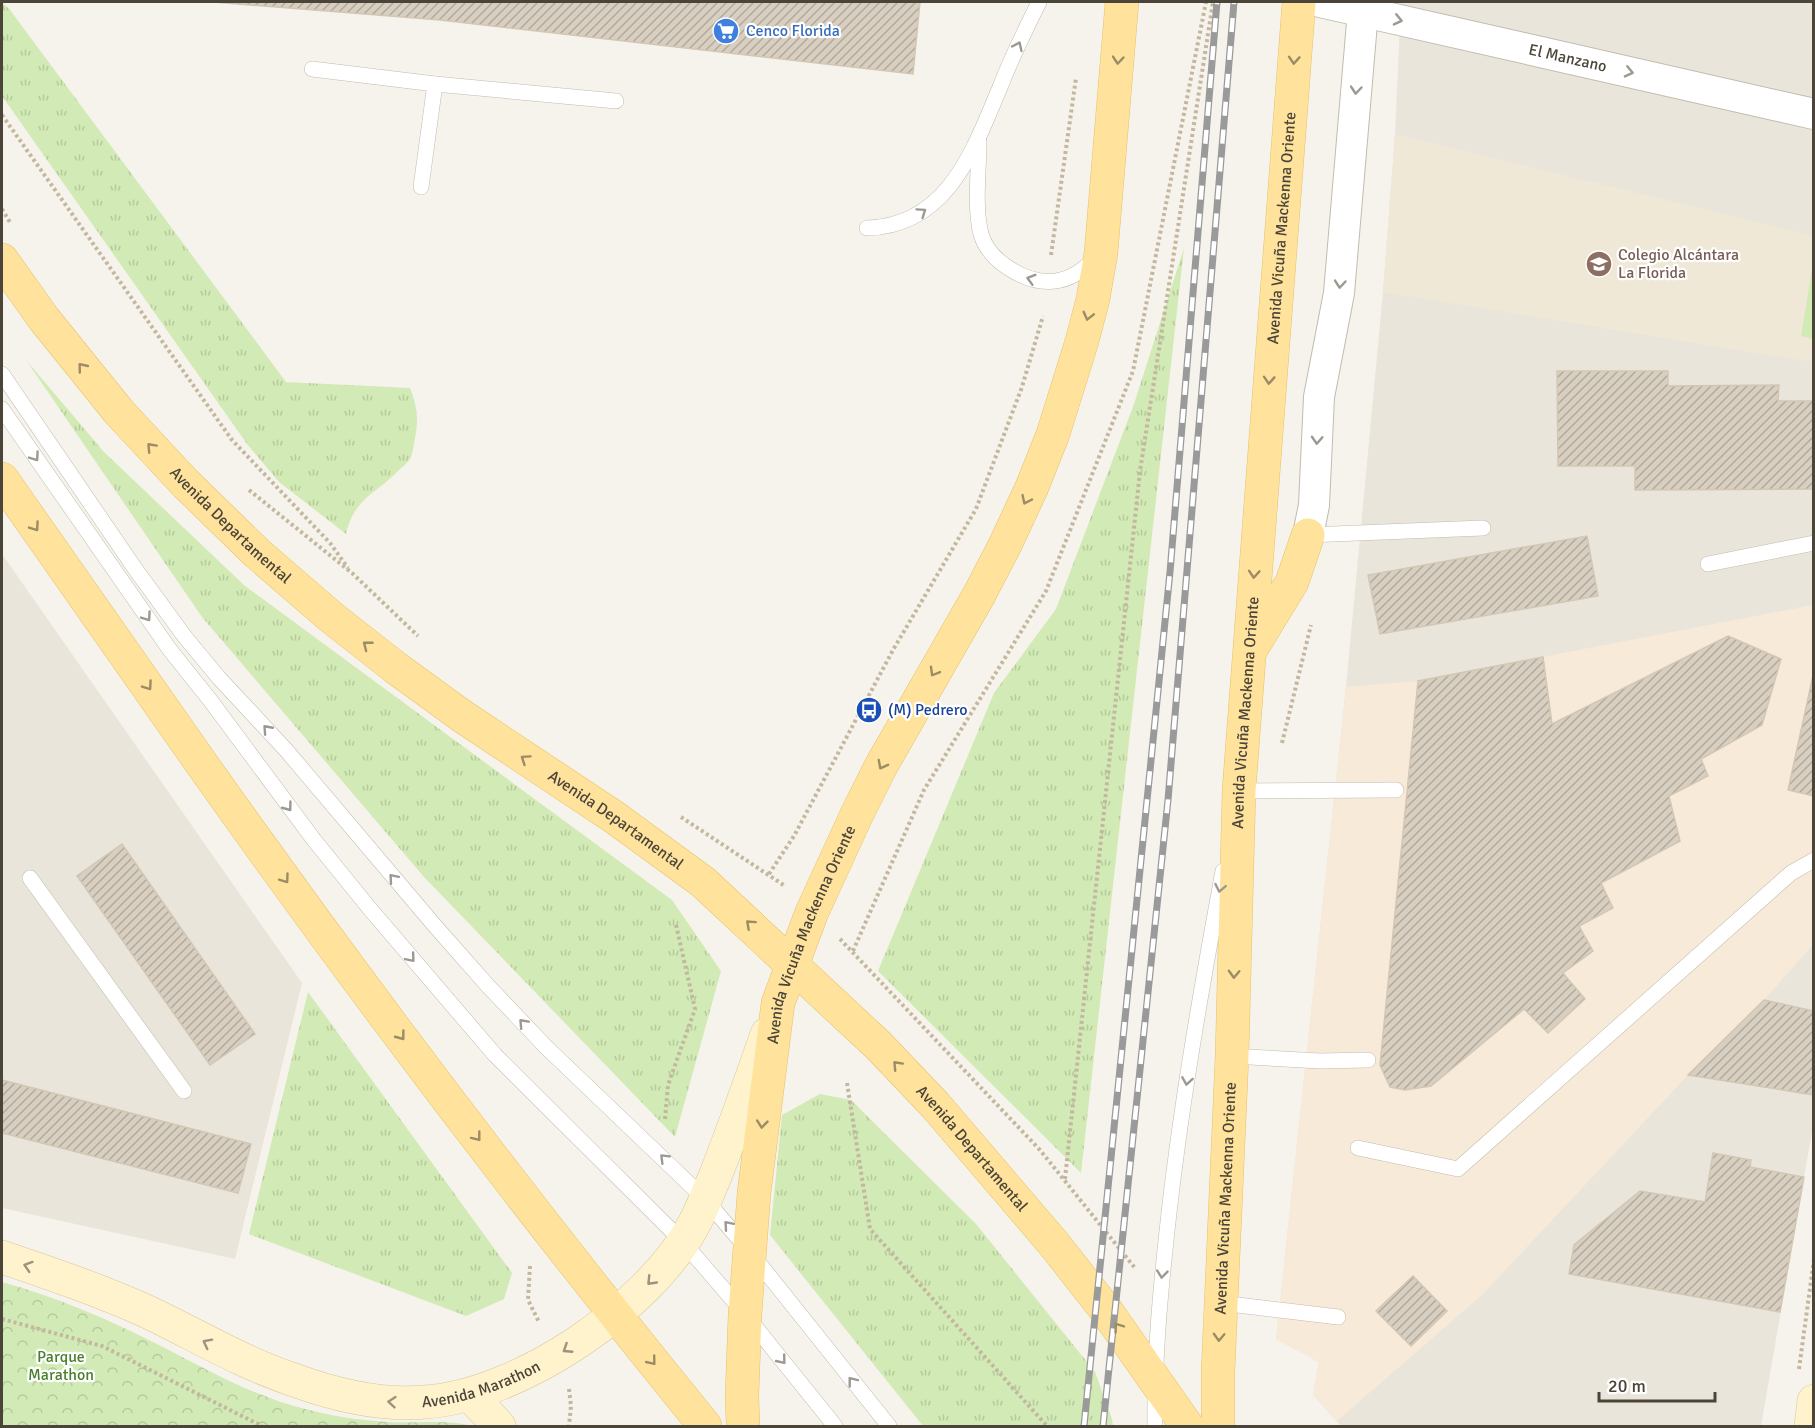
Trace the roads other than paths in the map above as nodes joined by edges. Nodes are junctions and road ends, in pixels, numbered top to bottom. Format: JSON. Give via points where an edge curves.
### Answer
{"nodes":[{"id":1,"x":1039,"y":2,"type":"edge"},
{"id":2,"x":1122,"y":2,"type":"edge"},
{"id":3,"x":1299,"y":2,"type":"edge"},
{"id":4,"x":1320,"y":2,"type":"edge"},
{"id":5,"x":1363,"y":11,"type":"junction"},
{"id":6,"x":312,"y":69,"type":"dead end"},
{"id":7,"x":435,"y":84,"type":"junction"},
{"id":8,"x":616,"y":101,"type":"dead end"},
{"id":9,"x":1814,"y":114,"type":"edge"},
{"id":10,"x":979,"y":137,"type":"junction"},
{"id":11,"x":421,"y":187,"type":"dead end"},
{"id":12,"x":867,"y":228,"type":"dead end"},
{"id":13,"x":1101,"y":253,"type":"junction"},
{"id":14,"x":2,"y":260,"type":"edge"},
{"id":15,"x":2,"y":374,"type":"edge"},
{"id":16,"x":2,"y":409,"type":"edge"},
{"id":17,"x":2,"y":479,"type":"edge"},
{"id":18,"x":1483,"y":528,"type":"dead end"},
{"id":19,"x":1308,"y":535,"type":"junction"},
{"id":20,"x":1814,"y":543,"type":"edge"},
{"id":21,"x":1708,"y":564,"type":"dead end"},
{"id":22,"x":1248,"y":654,"type":"junction"},
{"id":23,"x":1254,"y":790,"type":"junction"},
{"id":24,"x":1396,"y":790,"type":"dead end"},
{"id":25,"x":1814,"y":860,"type":"edge"},
{"id":26,"x":30,"y":878,"type":"dead end"},
{"id":27,"x":792,"y":964,"type":"junction"},
{"id":28,"x":778,"y":1003,"type":"junction"},
{"id":29,"x":1232,"y":1056,"type":"junction"},
{"id":30,"x":1368,"y":1060,"type":"dead end"},
{"id":31,"x":184,"y":1091,"type":"dead end"},
{"id":32,"x":1358,"y":1148,"type":"dead end"},
{"id":33,"x":705,"y":1199,"type":"junction"},
{"id":34,"x":683,"y":1242,"type":"junction"},
{"id":35,"x":750,"y":1252,"type":"junction"},
{"id":36,"x":2,"y":1257,"type":"edge"},
{"id":37,"x":1221,"y":1303,"type":"junction"},
{"id":38,"x":745,"y":1314,"type":"junction"},
{"id":39,"x":615,"y":1315,"type":"junction"},
{"id":40,"x":1338,"y":1317,"type":"dead end"},
{"id":41,"x":1154,"y":1377,"type":"junction"},
{"id":42,"x":470,"y":1395,"type":"junction"},
{"id":43,"x":1814,"y":1401,"type":"edge"},
{"id":44,"x":499,"y":1426,"type":"edge"},
{"id":45,"x":705,"y":1426,"type":"edge"},
{"id":46,"x":743,"y":1426,"type":"edge"},
{"id":47,"x":835,"y":1426,"type":"edge"},
{"id":48,"x":889,"y":1426,"type":"edge"},
{"id":49,"x":1155,"y":1426,"type":"edge"},
{"id":50,"x":1187,"y":1426,"type":"edge"},
{"id":51,"x":1218,"y":1426,"type":"edge"},
{"id":52,"x":1811,"y":1426,"type":"edge"}],
"edges":[{"from":10,"to":1,"type":"lane","one_way":true},
{"from":2,"to":13,"type":"main road","name":"Avenida Vicuña Mackenna Oriente","one_way":true},
{"from":3,"to":22,"type":"main road","name":"Avenida Vicuña Mackenna Oriente","one_way":true},
{"from":4,"to":5,"type":"street","name":"El Manzano"},
{"from":5,"to":9,"type":"street","name":"El Manzano","one_way":true},
{"from":5,"to":19,"type":"street","one_way":true,"via":[[1339,293],[1319,397],[1314,506]]},
{"from":6,"to":7,"type":"lane"},
{"from":7,"to":8,"type":"lane"},
{"from":7,"to":11,"type":"lane"},
{"from":12,"to":10,"type":"lane","one_way":true,"via":[[900,224],[930,207],[956,179]]},
{"from":13,"to":10,"type":"lane","one_way":true,"via":[[1075,276],[1047,283],[1020,276],[997,260],[981,234]]},
{"from":13,"to":27,"type":"main road","name":"Avenida Vicuña Mackenna Oriente","one_way":true,"via":[[1070,385],[1032,487],[979,595],[881,766],[812,912]]},
{"from":27,"to":14,"type":"main road","name":"Avenida Departamental","one_way":true,"via":[[703,882],[396,668],[257,553],[119,412]]},
{"from":33,"to":15,"type":"lane","one_way":true,"via":[[488,986],[286,750],[219,678],[136,570]]},
{"from":16,"to":34,"type":"lane","one_way":true,"via":[[170,650],[370,909],[495,1055]]},
{"from":17,"to":39,"type":"main road","one_way":true,"via":[[338,951]]},
{"from":18,"to":19,"type":"lane"},
{"from":19,"to":22,"type":"main road","via":[[1292,582]]},
{"from":20,"to":21,"type":"lane"},
{"from":22,"to":23,"type":"main road","name":"Avenida Vicuña Mackenna Oriente"},
{"from":23,"to":24,"type":"lane"},
{"from":23,"to":29,"type":"main road","name":"Avenida Vicuña Mackenna Oriente","one_way":true},
{"from":23,"to":41,"type":"lane","one_way":true,"via":[[1183,1108],[1172,1181]]},
{"from":25,"to":32,"type":"lane","via":[[1791,873],[1458,1168]]},
{"from":26,"to":31,"type":"lane"},
{"from":27,"to":28,"type":"main road","name":"Avenida Vicuña Mackenna Oriente"},
{"from":41,"to":27,"type":"main road","name":"Avenida Departamental","one_way":true,"via":[[1054,1244],[936,1106]]},
{"from":28,"to":33,"type":"main road","name":"Avenida Marathon"},
{"from":28,"to":35,"type":"main road","name":"Avenida Vicuña Mackenna Oriente","one_way":true},
{"from":29,"to":30,"type":"lane"},
{"from":29,"to":37,"type":"main road","name":"Avenida Vicuña Mackenna Oriente"},
{"from":33,"to":34,"type":"main road","name":"Avenida Marathon"},
{"from":35,"to":33,"type":"lane","one_way":true},
{"from":34,"to":38,"type":"lane"},
{"from":34,"to":39,"type":"main road","name":"Avenida Marathon","one_way":true,"via":[[667,1264]]},
{"from":35,"to":38,"type":"main road","name":"Avenida Vicuña Mackenna Oriente"},
{"from":48,"to":35,"type":"lane","one_way":true},
{"from":42,"to":36,"type":"main road","name":"Avenida Marathon","one_way":true,"via":[[400,1403],[347,1395],[296,1381],[254,1365],[105,1293]]},
{"from":37,"to":40,"type":"lane"},
{"from":37,"to":51,"type":"main road","name":"Avenida Vicuña Mackenna Oriente","one_way":true},
{"from":38,"to":46,"type":"main road","name":"Avenida Vicuña Mackenna Oriente"},
{"from":38,"to":47,"type":"lane","one_way":true},
{"from":39,"to":42,"type":"main road","name":"Avenida Marathon","one_way":true,"via":[[556,1355],[503,1383]]},
{"from":39,"to":45,"type":"main road","one_way":true},
{"from":41,"to":49,"type":"lane"},
{"from":41,"to":50,"type":"main road","name":"Avenida Departamental"},
{"from":42,"to":44,"type":"main road"},
{"from":43,"to":52,"type":"main road"}]}
